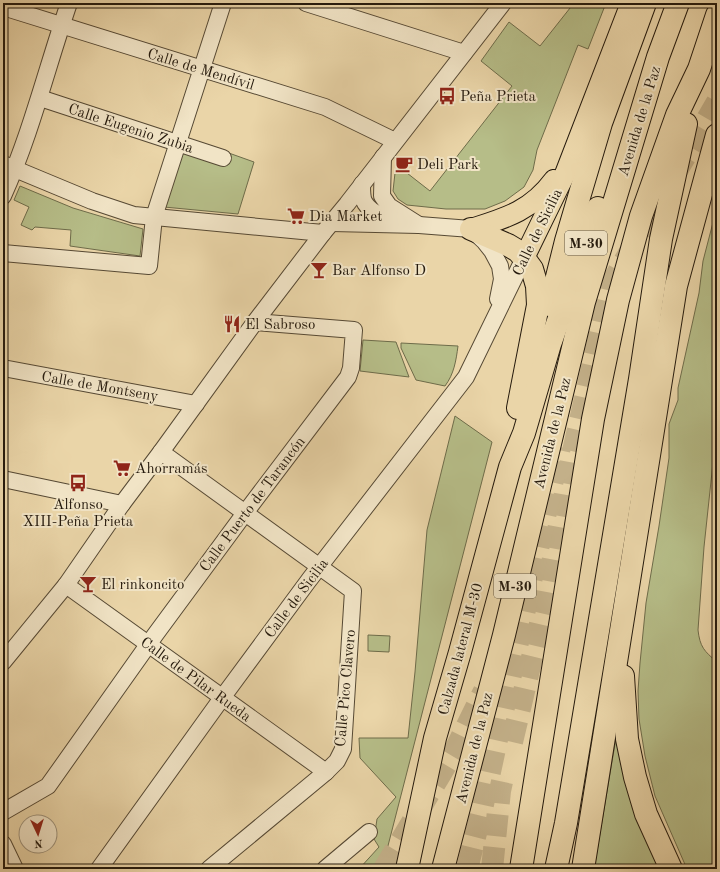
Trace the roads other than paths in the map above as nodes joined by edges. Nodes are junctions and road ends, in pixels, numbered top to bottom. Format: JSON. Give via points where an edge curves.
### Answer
{"nodes":[{"id":1,"x":68,"y":3,"type":"edge"},
{"id":2,"x":223,"y":3,"type":"edge"},
{"id":3,"x":306,"y":3,"type":"edge"},
{"id":4,"x":502,"y":3,"type":"edge"},
{"id":5,"x":631,"y":3,"type":"edge"},
{"id":6,"x":645,"y":3,"type":"edge"},
{"id":7,"x":678,"y":3,"type":"edge"},
{"id":8,"x":3,"y":7,"type":"edge"},
{"id":9,"x":717,"y":15,"type":"edge"},
{"id":10,"x":61,"y":26,"type":"junction"},
{"id":11,"x":464,"y":53,"type":"junction"},
{"id":12,"x":658,"y":57,"type":"junction"},
{"id":13,"x":699,"y":68,"type":"junction"},
{"id":14,"x":202,"y":69,"type":"junction"},
{"id":15,"x":40,"y":98,"type":"junction"},
{"id":16,"x":717,"y":135,"type":"edge"},
{"id":17,"x":579,"y":137,"type":"junction"},
{"id":18,"x":395,"y":141,"type":"junction"},
{"id":19,"x":178,"y":144,"type":"junction"},
{"id":20,"x":383,"y":157,"type":"junction"},
{"id":21,"x":223,"y":158,"type":"dead end"},
{"id":22,"x":9,"y":166,"type":"edge"},
{"id":23,"x":362,"y":184,"type":"junction"},
{"id":24,"x":3,"y":196,"type":"edge"},
{"id":25,"x":154,"y":217,"type":"junction"},
{"id":26,"x":419,"y":225,"type":"junction"},
{"id":27,"x":328,"y":228,"type":"junction"},
{"id":28,"x":471,"y":229,"type":"junction"},
{"id":29,"x":3,"y":253,"type":"edge"},
{"id":30,"x":524,"y":258,"type":"junction"},
{"id":31,"x":676,"y":286,"type":"junction"},
{"id":32,"x":255,"y":322,"type":"junction"},
{"id":33,"x":491,"y":326,"type":"junction"},
{"id":34,"x":3,"y":368,"type":"edge"},
{"id":35,"x":640,"y":379,"type":"junction"},
{"id":36,"x":196,"y":404,"type":"junction"},
{"id":37,"x":519,"y":433,"type":"junction"},
{"id":38,"x":161,"y":452,"type":"junction"},
{"id":39,"x":3,"y":479,"type":"edge"},
{"id":40,"x":122,"y":504,"type":"junction"},
{"id":41,"x":245,"y":513,"type":"junction"},
{"id":42,"x":320,"y":566,"type":"junction"},
{"id":43,"x":66,"y":585,"type":"junction"},
{"id":44,"x":626,"y":593,"type":"junction"},
{"id":45,"x":148,"y":644,"type":"junction"},
{"id":46,"x":3,"y":662,"type":"edge"},
{"id":47,"x":222,"y":698,"type":"junction"},
{"id":48,"x":435,"y":738,"type":"junction"},
{"id":49,"x":326,"y":772,"type":"junction"},
{"id":50,"x":3,"y":812,"type":"edge"},
{"id":51,"x":369,"y":832,"type":"dead end"},
{"id":52,"x":3,"y":844,"type":"edge"},
{"id":53,"x":15,"y":869,"type":"edge"},
{"id":54,"x":99,"y":869,"type":"edge"},
{"id":55,"x":210,"y":869,"type":"edge"},
{"id":56,"x":325,"y":869,"type":"edge"},
{"id":57,"x":397,"y":869,"type":"edge"},
{"id":58,"x":407,"y":869,"type":"edge"},
{"id":59,"x":443,"y":869,"type":"edge"},
{"id":60,"x":521,"y":869,"type":"edge"},
{"id":61,"x":556,"y":869,"type":"edge"},
{"id":62,"x":583,"y":869,"type":"edge"},
{"id":63,"x":671,"y":869,"type":"edge"}],
"edges":[{"from":1,"to":10,"type":"street"},
{"from":2,"to":14,"type":"street"},
{"from":3,"to":11,"type":"street"},
{"from":4,"to":11,"type":"street"},
{"from":5,"to":17,"type":"main road"},
{"from":6,"to":37,"type":"highway","via":[[601,123],[566,241]]},
{"from":7,"to":12,"type":"highway","name":"Avenida de la Paz","number":"M-30"},
{"from":8,"to":10,"type":"street","name":"Calle de Mendívil"},
{"from":9,"to":13,"type":"highway"},
{"from":10,"to":14,"type":"street","name":"Calle de Mendívil"},
{"from":10,"to":15,"type":"street"},
{"from":11,"to":18,"type":"street"},
{"from":12,"to":37,"type":"highway","number":"M-30","via":[[633,99]]},
{"from":12,"to":59,"type":"highway","name":"Avenida de la Paz","number":"M-30","via":[[584,302],[504,635]]},
{"from":13,"to":35,"type":"highway","via":[[661,239]]},
{"from":13,"to":60,"type":"highway","via":[[677,115],[641,216],[618,300],[593,419]]},
{"from":14,"to":18,"type":"street","name":"Calle de Mendívil","via":[[325,107]]},
{"from":14,"to":19,"type":"street"},
{"from":15,"to":19,"type":"street","name":"Calle Eugenio Zubia"},
{"from":15,"to":22,"type":"street"},
{"from":16,"to":31,"type":"highway"},
{"from":17,"to":28,"type":"main road","via":[[554,181],[536,200],[514,215]]},
{"from":17,"to":30,"type":"main road","name":"Calle de Sicilia","via":[[565,174]]},
{"from":18,"to":20,"type":"street"},
{"from":19,"to":21,"type":"street","name":"Calle Eugenio Zubia"},
{"from":19,"to":25,"type":"street"},
{"from":20,"to":23,"type":"street"},
{"from":20,"to":26,"type":"street","via":[[382,196],[389,206]]},
{"from":22,"to":24,"type":"street"},
{"from":22,"to":25,"type":"street","via":[[92,201],[134,215]]},
{"from":23,"to":26,"type":"street","via":[[364,203],[372,211],[392,220]]},
{"from":23,"to":27,"type":"street"},
{"from":25,"to":27,"type":"street"},
{"from":25,"to":29,"type":"street","via":[[149,266]]},
{"from":26,"to":27,"type":"street"},
{"from":26,"to":28,"type":"street"},
{"from":27,"to":32,"type":"street"},
{"from":28,"to":30,"type":"highway","via":[[508,245]]},
{"from":28,"to":33,"type":"street","name":"Calle de Sicilia","via":[[492,251],[500,266],[500,293]]},
{"from":30,"to":33,"type":"street","name":"Calle de Sicilia"},
{"from":30,"to":37,"type":"highway","via":[[535,277],[538,305]]},
{"from":31,"to":35,"type":"highway","via":[[660,313]]},
{"from":31,"to":44,"type":"highway"},
{"from":32,"to":36,"type":"street"},
{"from":32,"to":41,"type":"street","name":"Calle Puerto de Tarancón","via":[[354,330],[348,377]]},
{"from":33,"to":42,"type":"street","name":"Calle de Sicilia","via":[[466,377]]},
{"from":34,"to":36,"type":"street","name":"Calle de Montseny"},
{"from":35,"to":61,"type":"highway"},
{"from":36,"to":38,"type":"street"},
{"from":37,"to":48,"type":"highway","name":"Calzada lateral M-30","number":"M-30"},
{"from":38,"to":40,"type":"street"},
{"from":38,"to":41,"type":"street"},
{"from":39,"to":40,"type":"street"},
{"from":40,"to":43,"type":"street"},
{"from":41,"to":42,"type":"street"},
{"from":41,"to":45,"type":"street","name":"Calle Puerto de Tarancón"},
{"from":42,"to":47,"type":"street","name":"Calle de Sicilia"},
{"from":42,"to":49,"type":"street","name":"Calle Pico Clavero","via":[[353,591],[343,749],[337,761]]},
{"from":43,"to":45,"type":"street","name":"Calle de Pilar Rueda"},
{"from":43,"to":46,"type":"street"},
{"from":44,"to":62,"type":"highway"},
{"from":44,"to":63,"type":"highway","via":[[622,673],[627,739],[646,814]]},
{"from":45,"to":47,"type":"street","name":"Calle de Pilar Rueda"},
{"from":45,"to":50,"type":"street","name":"Calle Puerto de Tarancón","via":[[48,786]]},
{"from":47,"to":49,"type":"street","name":"Calle de Pilar Rueda"},
{"from":47,"to":54,"type":"street","name":"Calle de Sicilia"},
{"from":48,"to":57,"type":"highway"},
{"from":48,"to":58,"type":"highway","name":"Calzada lateral M-30","number":"M-30"},
{"from":49,"to":55,"type":"street","name":"Calle Pico Clavero"},
{"from":51,"to":56,"type":"street"},
{"from":52,"to":53,"type":"street"}]}
